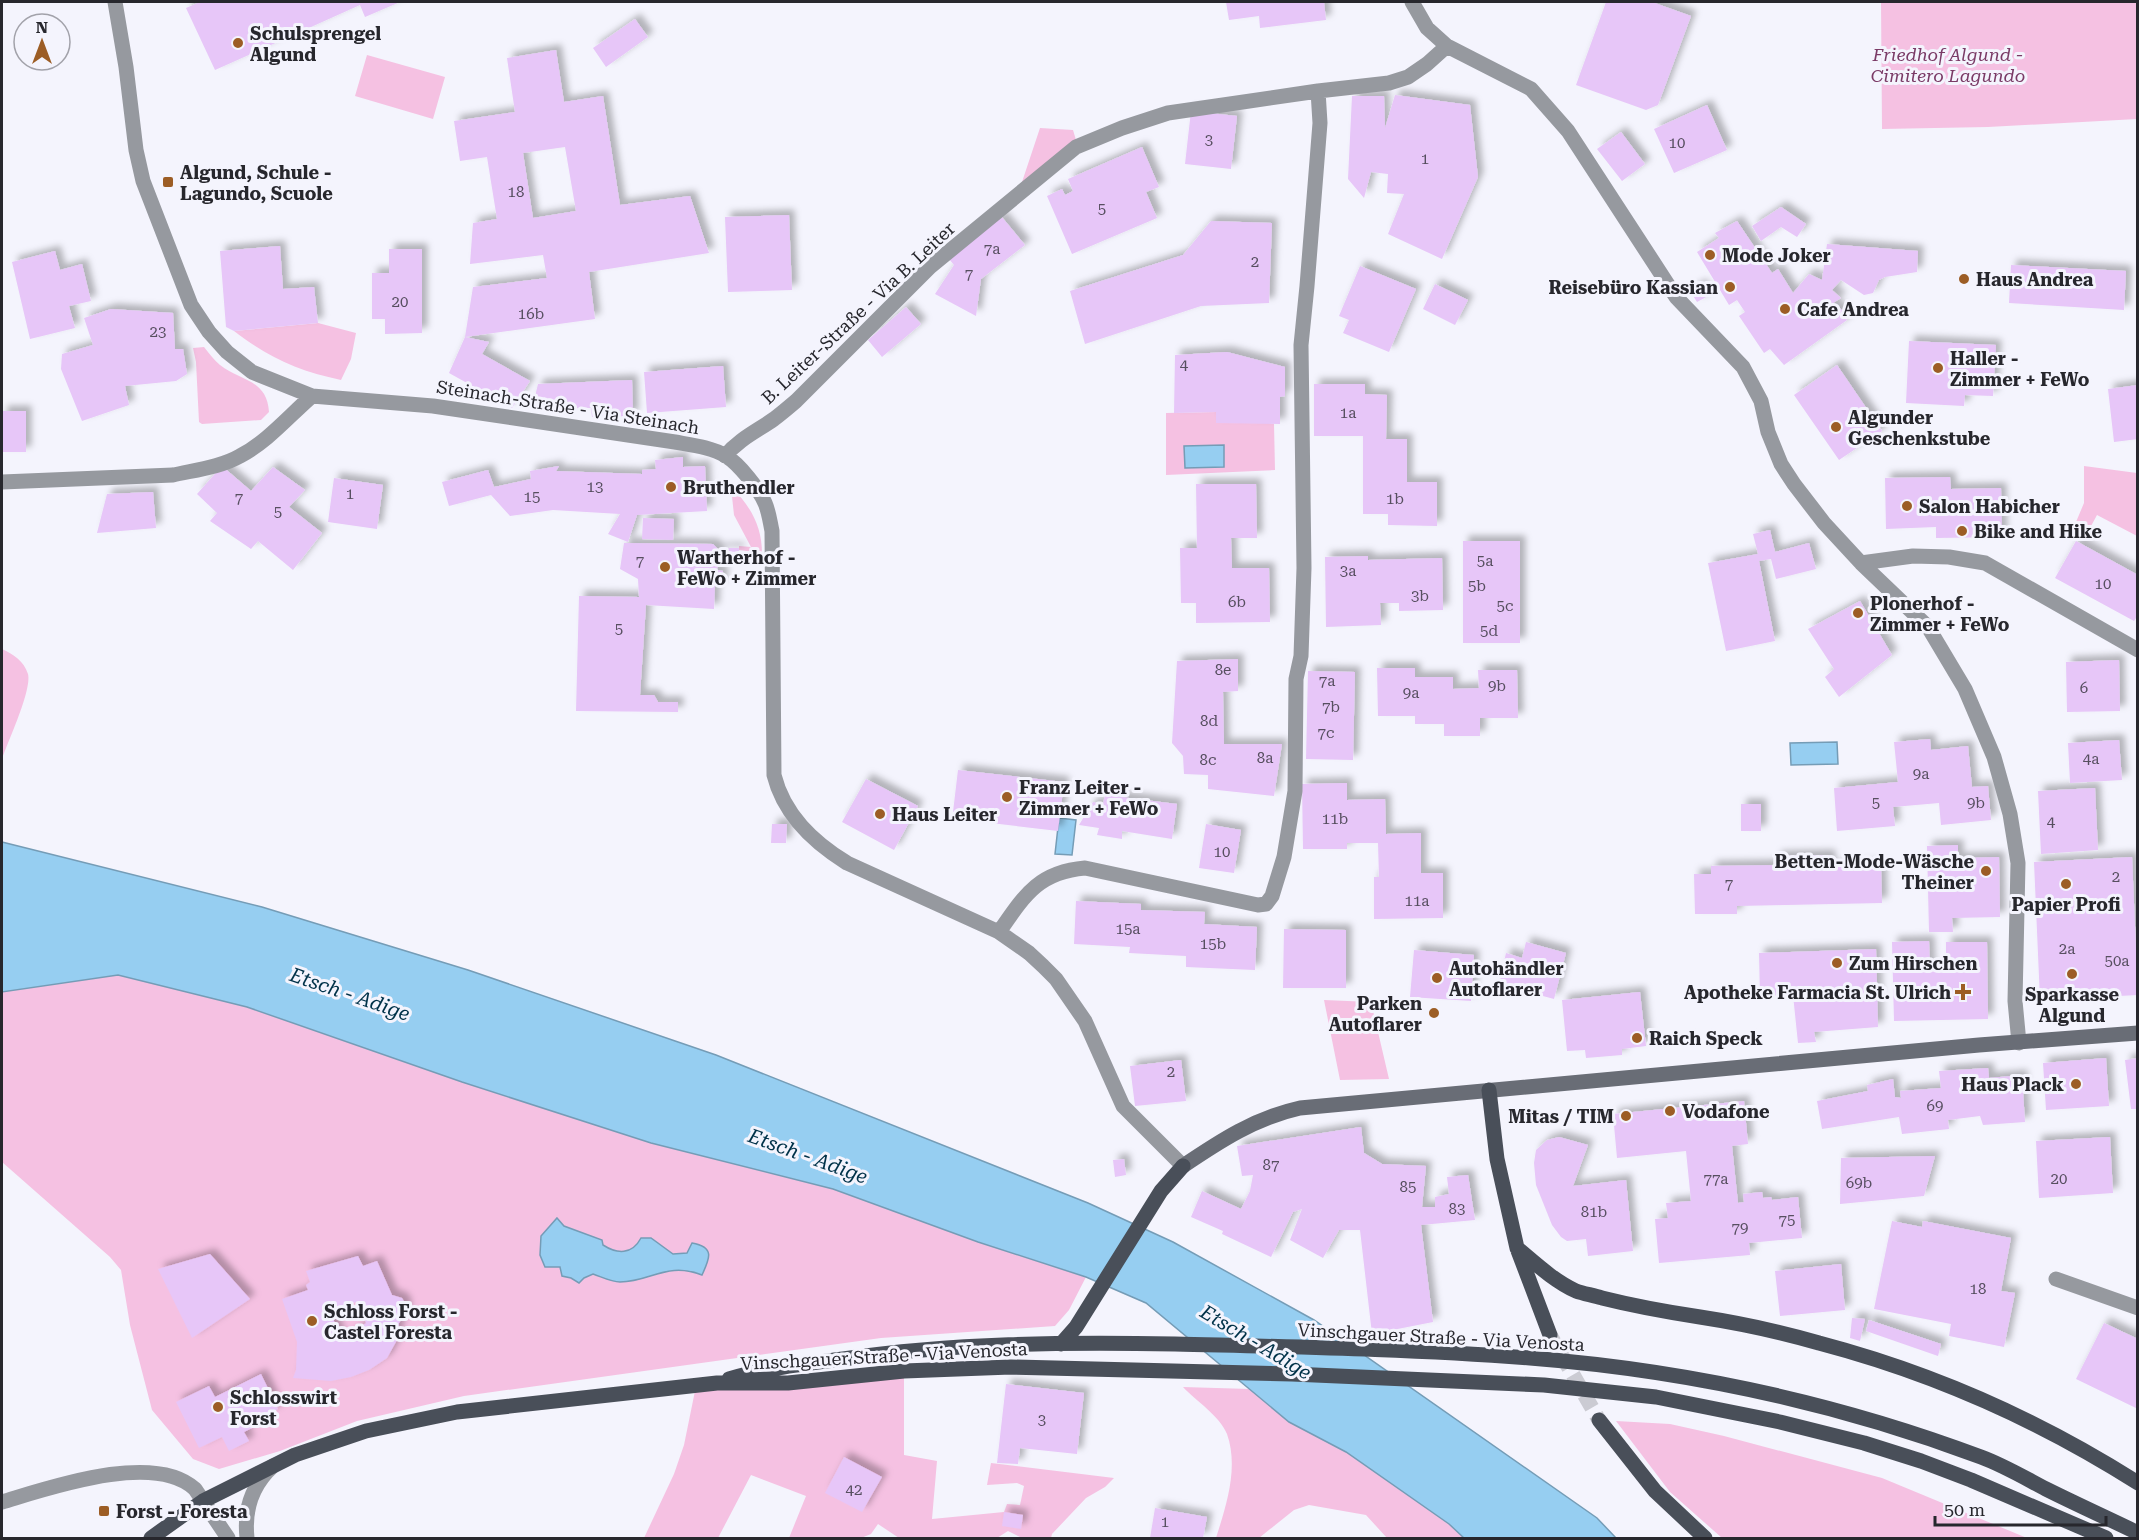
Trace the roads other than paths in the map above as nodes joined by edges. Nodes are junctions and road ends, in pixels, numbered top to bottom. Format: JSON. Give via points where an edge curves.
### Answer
{"nodes":[{"id":1,"x":114,"y":2,"type":"edge"},
{"id":2,"x":1412,"y":2,"type":"edge"},
{"id":3,"x":1446,"y":46,"type":"junction"},
{"id":4,"x":1318,"y":91,"type":"junction"},
{"id":5,"x":312,"y":396,"type":"junction"},
{"id":6,"x":726,"y":456,"type":"junction"},
{"id":7,"x":2,"y":483,"type":"edge"},
{"id":8,"x":1861,"y":564,"type":"junction"},
{"id":9,"x":2138,"y":650,"type":"edge"},
{"id":10,"x":999,"y":932,"type":"junction"},
{"id":11,"x":2138,"y":1033,"type":"edge"},
{"id":12,"x":2019,"y":1043,"type":"junction"},
{"id":13,"x":1489,"y":1090,"type":"junction"},
{"id":14,"x":1183,"y":1166,"type":"junction"},
{"id":15,"x":1517,"y":1248,"type":"junction"},
{"id":16,"x":2056,"y":1279,"type":"dead end"},
{"id":17,"x":2138,"y":1308,"type":"edge"},
{"id":18,"x":1550,"y":1335,"type":"tunnel mouth"},
{"id":19,"x":1061,"y":1344,"type":"junction"},
{"id":20,"x":717,"y":1383,"type":"junction"},
{"id":21,"x":1599,"y":1420,"type":"tunnel mouth"},
{"id":22,"x":274,"y":1464,"type":"junction"},
{"id":23,"x":2138,"y":1483,"type":"edge"},
{"id":24,"x":203,"y":1501,"type":"junction"},
{"id":25,"x":2,"y":1502,"type":"edge"},
{"id":26,"x":2042,"y":1512,"type":"junction"},
{"id":27,"x":2138,"y":1533,"type":"edge"},
{"id":28,"x":151,"y":1539,"type":"edge"},
{"id":29,"x":228,"y":1539,"type":"edge"},
{"id":30,"x":247,"y":1539,"type":"edge"},
{"id":31,"x":1705,"y":1539,"type":"edge"},
{"id":32,"x":2081,"y":1539,"type":"edge"},
{"id":33,"x":2106,"y":1539,"type":"edge"}],
"edges":[{"from":1,"to":5,"type":"street","name":"Steinach-Straße - Via Steinach","via":[[143,181],[191,305],[227,352],[252,372]]},
{"from":2,"to":3,"type":"street","via":[[1427,28]]},
{"from":3,"to":4,"type":"street","name":"B. Leiter-Straße - Via B. Leiter","via":[[1427,64],[1389,83]]},
{"from":3,"to":8,"type":"street","via":[[1531,90],[1568,130],[1677,297],[1743,367],[1761,401],[1781,464],[1824,523]]},
{"from":4,"to":6,"type":"street","name":"B. Leiter-Straße - Via B. Leiter","via":[[1168,113],[1076,147],[930,267],[796,401],[740,441]]},
{"from":4,"to":10,"type":"street","via":[[1320,123],[1300,345],[1304,568],[1296,680],[1295,791],[1284,856],[1272,897],[1266,904],[1258,905],[1085,868],[1066,870],[1025,895]]},
{"from":5,"to":6,"type":"street","name":"Steinach-Straße - Via Steinach","via":[[456,410],[704,447]]},
{"from":5,"to":7,"type":"street","via":[[251,450],[201,469],[173,475]]},
{"from":6,"to":10,"type":"street","name":"Steinach-Straße - Via Steinach","via":[[765,503],[772,531],[774,775],[784,801],[824,849]]},
{"from":8,"to":9,"type":"street","via":[[1913,556],[1985,563]]},
{"from":8,"to":12,"type":"street","via":[[1928,627],[1965,688],[1994,757],[2010,814],[2018,863],[2015,1001]]},
{"from":10,"to":14,"type":"street","name":"Steinach-Straße - Via Steinach","via":[[1056,979],[1085,1021],[1123,1106]]},
{"from":11,"to":12,"type":"main road"},
{"from":12,"to":13,"type":"main road"},
{"from":13,"to":14,"type":"main road","via":[[1278,1113],[1226,1137]]},
{"from":13,"to":15,"type":"main road","via":[[1497,1159]]},
{"from":14,"to":19,"type":"main road","via":[[1161,1191],[1076,1327]]},
{"from":15,"to":18,"type":"main road"},
{"from":15,"to":23,"type":"main road","via":[[1575,1291],[1818,1342],[1922,1375],[2016,1414]]},
{"from":16,"to":17,"type":"street"},
{"from":19,"to":20,"type":"main road","name":"Vinschgauer Straße - Via Venosta","via":[[893,1352],[759,1370]]},
{"from":19,"to":27,"type":"main road","name":"Vinschgauer Straße - Via Venosta","via":[[1444,1353],[1566,1362],[1694,1379],[1881,1423],[1985,1458]]},
{"from":20,"to":22,"type":"main road","name":"Vinschgauer Straße - Via Venosta","via":[[457,1412],[366,1431]]},
{"from":20,"to":26,"type":"main road","name":"Vinschgauer Straße - Via Venosta","via":[[788,1383],[882,1373],[1031,1367],[1544,1385],[1656,1397],[1864,1443],[1971,1480]]},
{"from":21,"to":31,"type":"main road","via":[[1655,1491]]},
{"from":22,"to":24,"type":"main road","name":"Vinschgauer Straße - Via Venosta"},
{"from":22,"to":30,"type":"street","via":[[263,1475],[248,1506]]},
{"from":24,"to":25,"type":"street","via":[[189,1483],[138,1472],[94,1477]]},
{"from":24,"to":28,"type":"main road","name":"Vinschgauer Straße - Via Venosta"},
{"from":24,"to":29,"type":"street"},
{"from":26,"to":32,"type":"main road"},
{"from":26,"to":33,"type":"main road"}]}
